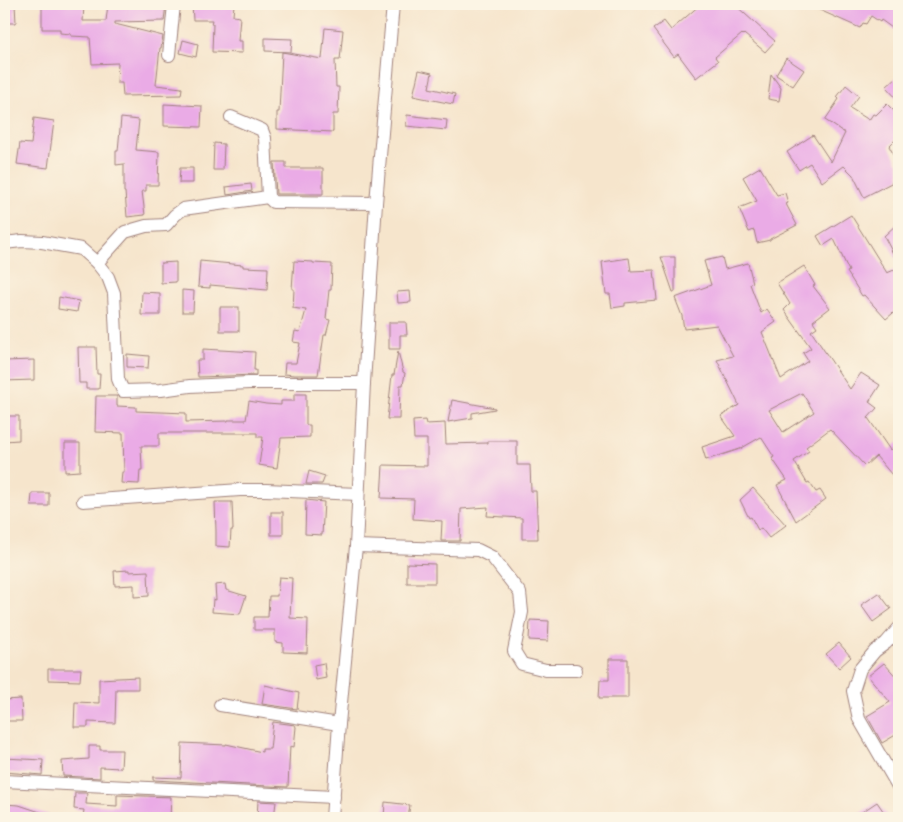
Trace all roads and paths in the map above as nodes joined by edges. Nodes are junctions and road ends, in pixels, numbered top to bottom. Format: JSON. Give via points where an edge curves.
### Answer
{"nodes":[{"id":1,"x":174,"y":4,"type":"edge"},
{"id":2,"x":393,"y":4,"type":"edge"},
{"id":3,"x":169,"y":55,"type":"dead end"},
{"id":4,"x":231,"y":118,"type":"dead end"},
{"id":5,"x":268,"y":197,"type":"junction"},
{"id":6,"x":376,"y":203,"type":"junction"},
{"id":7,"x":4,"y":243,"type":"edge"},
{"id":8,"x":97,"y":263,"type":"junction"},
{"id":9,"x":364,"y":383,"type":"junction"},
{"id":10,"x":358,"y":494,"type":"junction"},
{"id":11,"x":84,"y":500,"type":"dead end"},
{"id":12,"x":356,"y":546,"type":"junction"},
{"id":13,"x":899,"y":628,"type":"edge"},
{"id":14,"x":576,"y":670,"type":"dead end"},
{"id":15,"x":220,"y":705,"type":"dead end"},
{"id":16,"x":339,"y":724,"type":"junction"},
{"id":17,"x":4,"y":782,"type":"edge"},
{"id":18,"x":899,"y":788,"type":"edge"},
{"id":19,"x":334,"y":797,"type":"junction"},
{"id":20,"x":332,"y":818,"type":"edge"}],
"edges":[{"from":1,"to":3,"type":"street"},
{"from":2,"to":6,"type":"street"},
{"from":4,"to":5,"type":"street","via":[[262,130],[266,138]]},
{"from":5,"to":6,"type":"street","via":[[273,202]]},
{"from":5,"to":8,"type":"street","via":[[183,209],[166,225],[125,232]]},
{"from":6,"to":9,"type":"street"},
{"from":7,"to":8,"type":"street","via":[[22,241],[81,249]]},
{"from":8,"to":9,"type":"street","via":[[108,276],[114,292],[118,379],[123,392],[190,386]]},
{"from":9,"to":10,"type":"street"},
{"from":10,"to":11,"type":"street","via":[[266,490]]},
{"from":10,"to":12,"type":"street"},
{"from":12,"to":14,"type":"street","via":[[478,550],[492,557],[520,593],[522,612],[514,651],[522,664],[546,670]]},
{"from":12,"to":16,"type":"street"},
{"from":13,"to":18,"type":"street","via":[[860,669],[853,691],[859,719]]},
{"from":15,"to":16,"type":"street"},
{"from":16,"to":19,"type":"street"},
{"from":17,"to":19,"type":"street"},
{"from":19,"to":20,"type":"street"}]}
